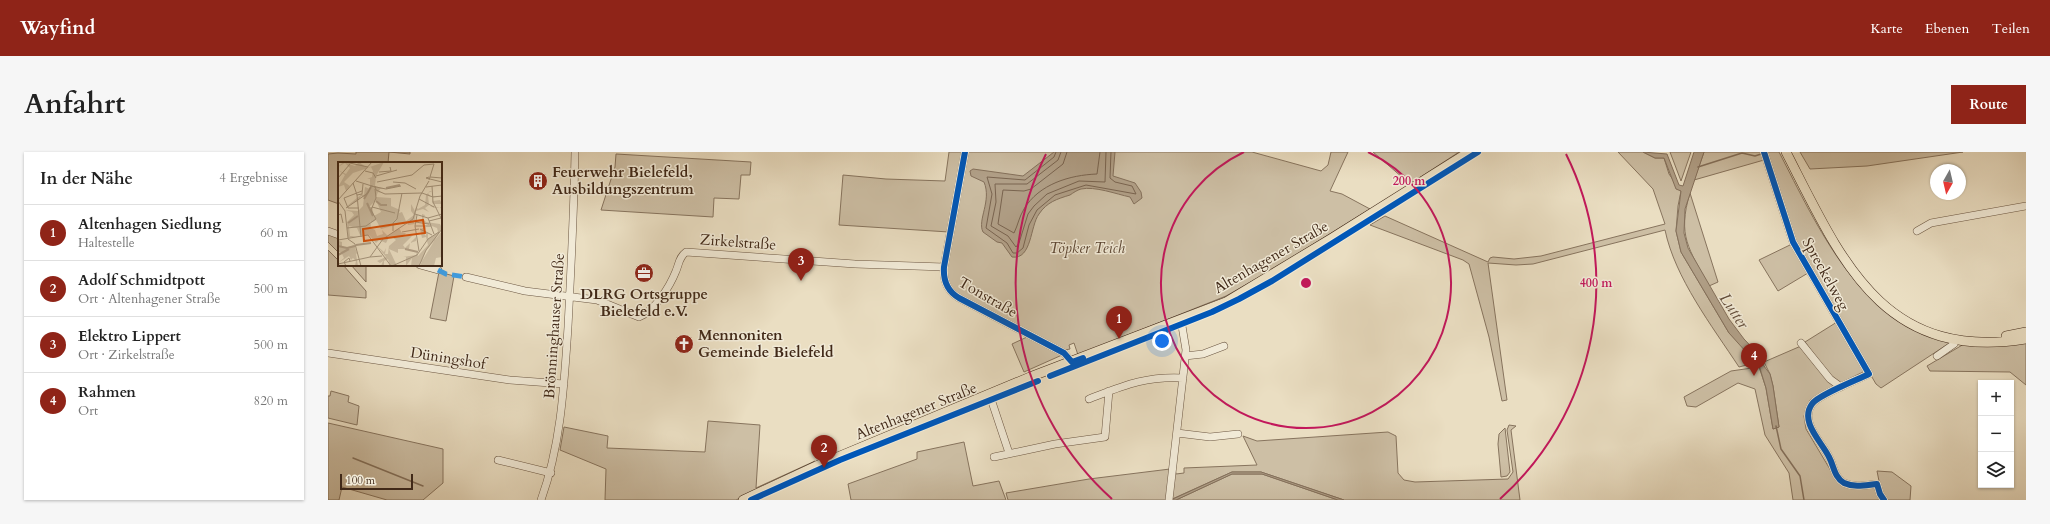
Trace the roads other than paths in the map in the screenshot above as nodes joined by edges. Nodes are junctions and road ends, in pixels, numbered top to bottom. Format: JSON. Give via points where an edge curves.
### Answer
{"nodes":[{"id":1,"x":575,"y":152,"type":"edge"},
{"id":2,"x":965,"y":152,"type":"edge"},
{"id":3,"x":1469,"y":152,"type":"edge"},
{"id":4,"x":1764,"y":152,"type":"edge"},
{"id":5,"x":1786,"y":152,"type":"edge"},
{"id":6,"x":1791,"y":152,"type":"edge"},
{"id":7,"x":2026,"y":206,"type":"edge"},
{"id":8,"x":328,"y":231,"type":"edge"},
{"id":9,"x":1917,"y":231,"type":"dead end"},
{"id":10,"x":338,"y":235,"type":"edge"},
{"id":11,"x":424,"y":266,"type":"edge"},
{"id":12,"x":944,"y":267,"type":"junction"},
{"id":13,"x":438,"y":270,"type":"dead end"},
{"id":14,"x":466,"y":277,"type":"dead end"},
{"id":15,"x":570,"y":295,"type":"junction"},
{"id":16,"x":1181,"y":320,"type":"junction"},
{"id":17,"x":2026,"y":332,"type":"edge"},
{"id":18,"x":2026,"y":338,"type":"edge"},
{"id":19,"x":1956,"y":339,"type":"junction"},
{"id":20,"x":1801,"y":343,"type":"dead end"},
{"id":21,"x":1224,"y":346,"type":"dead end"},
{"id":22,"x":328,"y":353,"type":"edge"},
{"id":23,"x":1185,"y":356,"type":"junction"},
{"id":24,"x":1937,"y":356,"type":"dead end"},
{"id":25,"x":1072,"y":362,"type":"junction"},
{"id":26,"x":1183,"y":378,"type":"junction"},
{"id":27,"x":564,"y":384,"type":"junction"},
{"id":28,"x":1841,"y":387,"type":"junction"},
{"id":29,"x":1109,"y":391,"type":"junction"},
{"id":30,"x":990,"y":396,"type":"junction"},
{"id":31,"x":1089,"y":399,"type":"dead end"},
{"id":32,"x":1176,"y":433,"type":"junction"},
{"id":33,"x":1238,"y":434,"type":"dead end"},
{"id":34,"x":1009,"y":453,"type":"junction"},
{"id":35,"x":994,"y":457,"type":"dead end"},
{"id":36,"x":498,"y":460,"type":"dead end"},
{"id":37,"x":551,"y":473,"type":"junction"},
{"id":38,"x":1169,"y":499,"type":"edge"},
{"id":39,"x":541,"y":500,"type":"edge"},
{"id":40,"x":742,"y":500,"type":"edge"},
{"id":41,"x":1884,"y":500,"type":"edge"}],
"edges":[{"from":1,"to":15,"type":"street","name":"Brönninghauser Straße"},
{"from":2,"to":12,"type":"street","name":"Tonstraße"},
{"from":3,"to":16,"type":"main road","name":"Altenhagener Straße","via":[[1238,296]]},
{"from":4,"to":28,"type":"street","name":"Spreckelweg","via":[[1793,242],[1869,374]]},
{"from":5,"to":19,"type":"main road","via":[[1830,236],[1862,285],[1900,317],[1926,331]]},
{"from":6,"to":17,"type":"main road","via":[[1853,264],[1881,296],[1902,313],[1935,328],[1966,336],[1991,337]]},
{"from":7,"to":9,"type":"street","via":[[1932,224]]},
{"from":8,"to":10,"type":"street"},
{"from":11,"to":13,"type":"street"},
{"from":12,"to":15,"type":"street","name":"Zirkelstraße","via":[[855,264],[690,251],[682,254],[673,278],[649,310],[639,317],[605,302]]},
{"from":12,"to":25,"type":"street","name":"Tonstraße","via":[[945,283],[953,294],[1064,353]]},
{"from":14,"to":15,"type":"street","via":[[504,287]]},
{"from":15,"to":27,"type":"street","name":"Brönninghauser Straße"},
{"from":16,"to":23,"type":"street","via":[[1186,341]]},
{"from":16,"to":25,"type":"main road","name":"Altenhagener Straße"},
{"from":18,"to":19,"type":"main road","via":[[1987,343]]},
{"from":19,"to":24,"type":"street","via":[[1954,344]]},
{"from":20,"to":28,"type":"street","via":[[1830,379]]},
{"from":21,"to":23,"type":"street","via":[[1203,354]]},
{"from":22,"to":27,"type":"street","name":"Düningshof","via":[[504,379]]},
{"from":23,"to":26,"type":"street"},
{"from":25,"to":30,"type":"main road","name":"Altenhagener Straße"},
{"from":26,"to":29,"type":"street","via":[[1148,379]]},
{"from":26,"to":32,"type":"street"},
{"from":27,"to":37,"type":"street","name":"Brönninghauser Straße"},
{"from":28,"to":41,"type":"street","via":[[1812,403],[1809,424],[1829,457],[1836,476],[1849,485],[1858,487],[1877,484]]},
{"from":29,"to":31,"type":"street"},
{"from":29,"to":34,"type":"street","via":[[1105,437]]},
{"from":30,"to":34,"type":"street"},
{"from":30,"to":40,"type":"main road","name":"Altenhagener Straße","via":[[874,442]]},
{"from":32,"to":33,"type":"street","via":[[1210,437]]},
{"from":32,"to":38,"type":"street"},
{"from":34,"to":35,"type":"street"},
{"from":36,"to":37,"type":"street"},
{"from":37,"to":39,"type":"street","name":"Brönninghauser Straße"}]}
